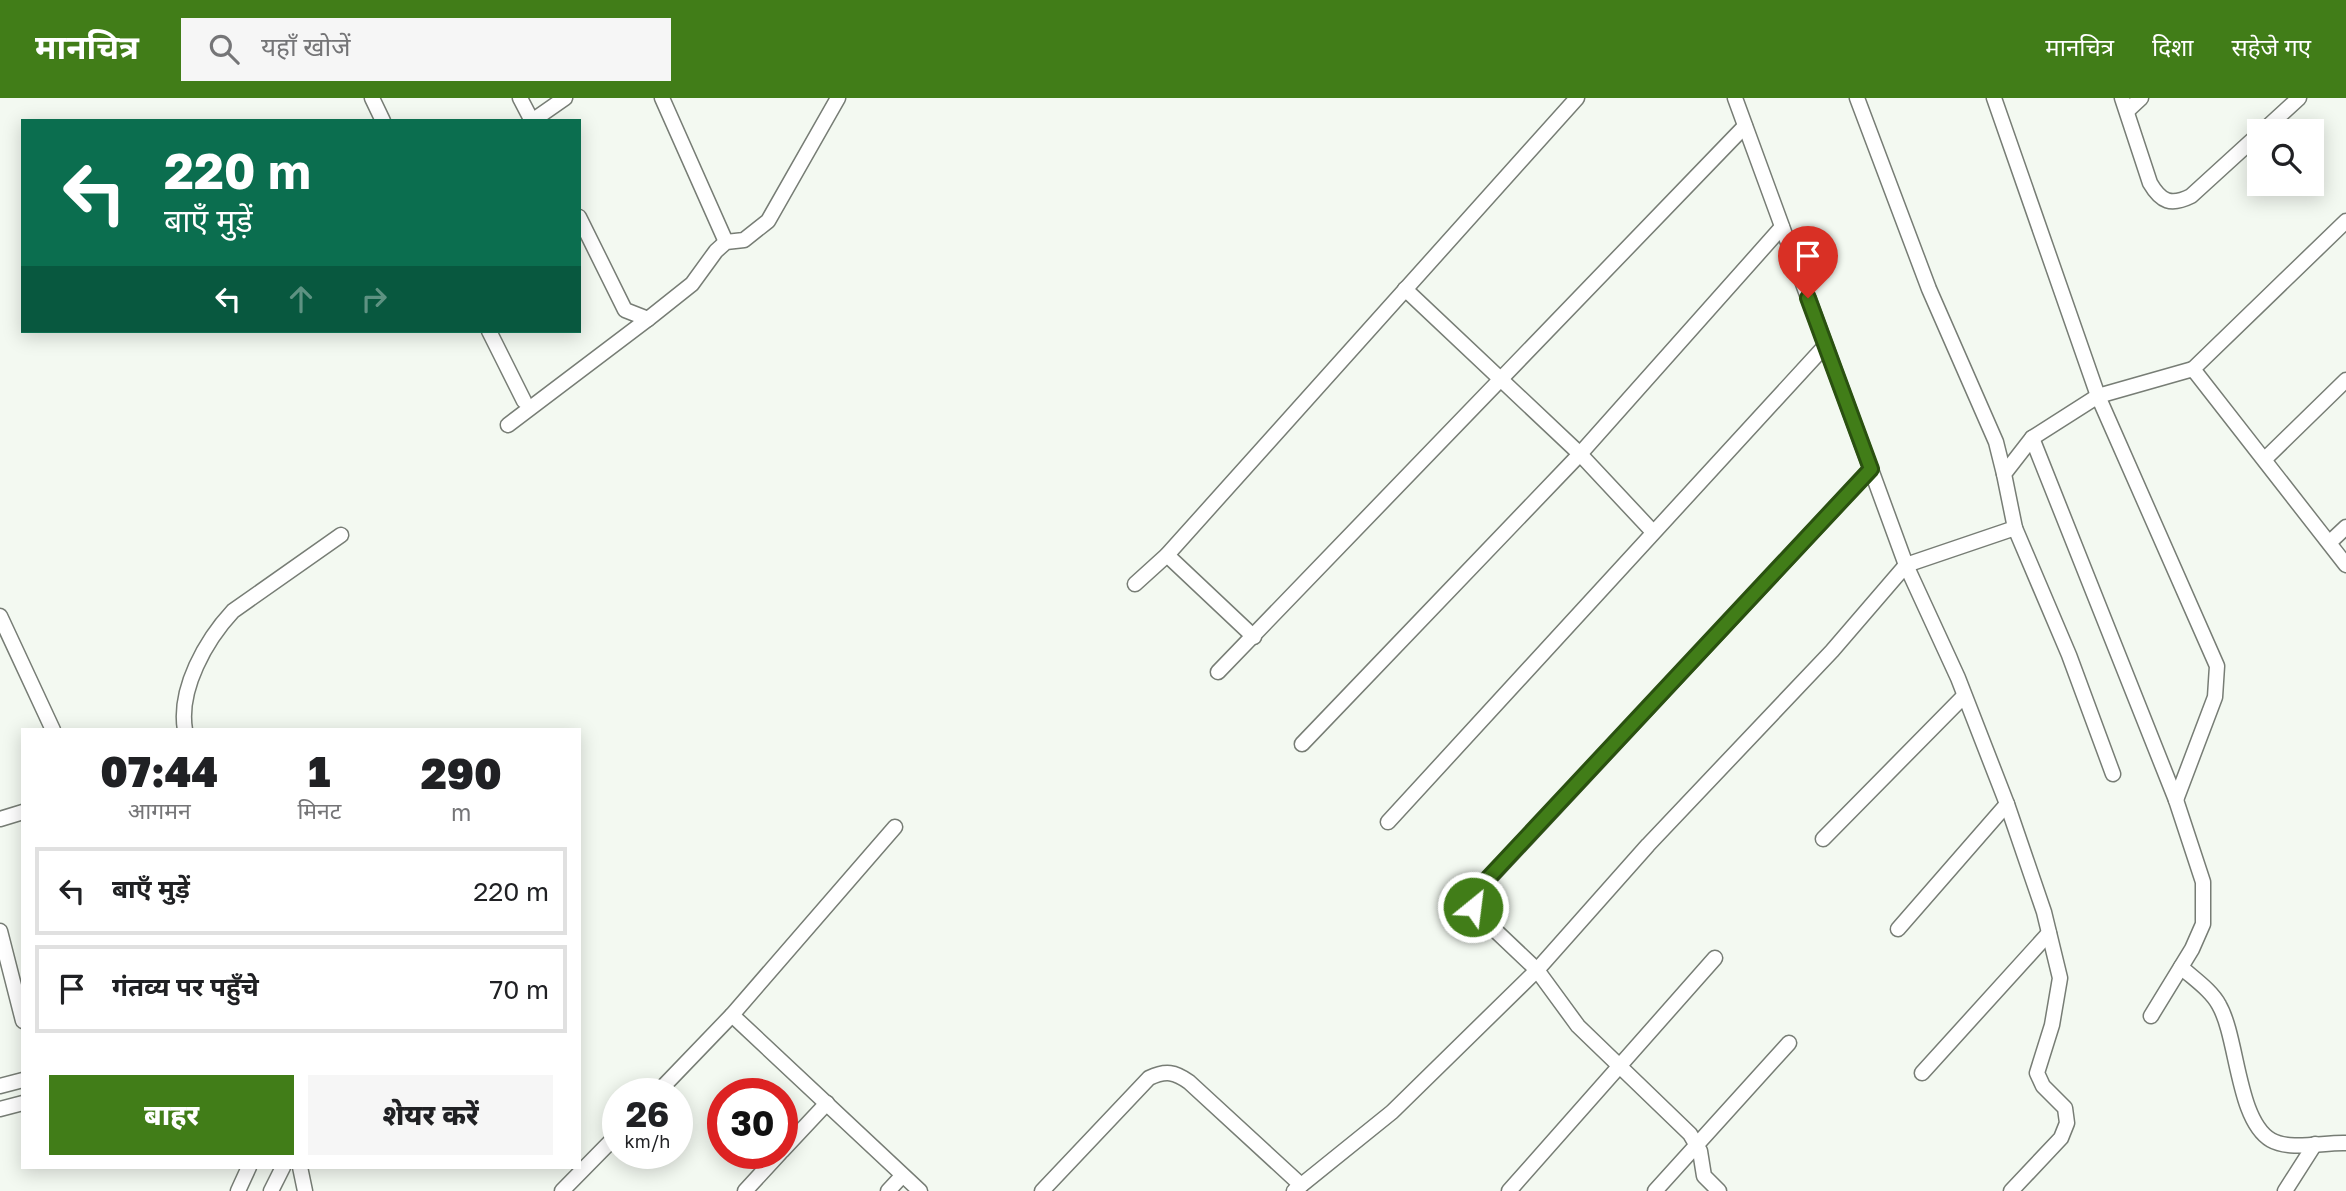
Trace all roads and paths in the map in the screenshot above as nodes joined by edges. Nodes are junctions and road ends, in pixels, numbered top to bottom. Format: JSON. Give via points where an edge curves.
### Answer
{"nodes":[{"id":1,"x":372,"y":98,"type":"edge"},
{"id":2,"x":520,"y":98,"type":"edge"},
{"id":3,"x":565,"y":98,"type":"edge"},
{"id":4,"x":662,"y":98,"type":"edge"},
{"id":5,"x":838,"y":98,"type":"edge"},
{"id":6,"x":1577,"y":98,"type":"edge"},
{"id":7,"x":1735,"y":98,"type":"edge"},
{"id":8,"x":1857,"y":98,"type":"edge"},
{"id":9,"x":1994,"y":98,"type":"edge"},
{"id":10,"x":2141,"y":98,"type":"edge"},
{"id":11,"x":2299,"y":98,"type":"edge"},
{"id":12,"x":2124,"y":104,"type":"edge"},
{"id":13,"x":382,"y":119,"type":"edge"},
{"id":14,"x":531,"y":119,"type":"edge"},
{"id":15,"x":535,"y":119,"type":"edge"},
{"id":16,"x":2276,"y":119,"type":"edge"},
{"id":17,"x":1745,"y":126,"type":"junction"},
{"id":18,"x":2247,"y":146,"type":"edge"},
{"id":19,"x":581,"y":221,"type":"edge"},
{"id":20,"x":2346,"y":221,"type":"edge"},
{"id":21,"x":1782,"y":227,"type":"junction"},
{"id":22,"x":726,"y":242,"type":"junction"},
{"id":23,"x":1405,"y":289,"type":"junction"},
{"id":24,"x":648,"y":319,"type":"junction"},
{"id":25,"x":490,"y":333,"type":"edge"},
{"id":26,"x":1825,"y":346,"type":"junction"},
{"id":27,"x":2193,"y":369,"type":"junction"},
{"id":28,"x":2346,"y":380,"type":"edge"},
{"id":29,"x":1500,"y":381,"type":"junction"},
{"id":30,"x":2098,"y":396,"type":"junction"},
{"id":31,"x":524,"y":401,"type":"dead end"},
{"id":32,"x":508,"y":425,"type":"dead end"},
{"id":33,"x":2032,"y":438,"type":"junction"},
{"id":34,"x":1580,"y":454,"type":"junction"},
{"id":35,"x":2266,"y":458,"type":"junction"},
{"id":36,"x":1871,"y":469,"type":"junction"},
{"id":37,"x":2004,"y":474,"type":"junction"},
{"id":38,"x":2346,"y":527,"type":"edge"},
{"id":39,"x":2015,"y":528,"type":"junction"},
{"id":40,"x":1653,"y":532,"type":"junction"},
{"id":41,"x":341,"y":535,"type":"dead end"},
{"id":42,"x":2330,"y":542,"type":"junction"},
{"id":43,"x":1167,"y":555,"type":"junction"},
{"id":44,"x":1906,"y":565,"type":"junction"},
{"id":45,"x":2346,"y":565,"type":"edge"},
{"id":46,"x":1135,"y":584,"type":"dead end"},
{"id":47,"x":0,"y":616,"type":"edge"},
{"id":48,"x":1254,"y":637,"type":"junction"},
{"id":49,"x":1218,"y":672,"type":"dead end"},
{"id":50,"x":1964,"y":696,"type":"junction"},
{"id":51,"x":52,"y":728,"type":"edge"},
{"id":52,"x":185,"y":728,"type":"edge"},
{"id":53,"x":1302,"y":744,"type":"dead end"},
{"id":54,"x":2113,"y":774,"type":"dead end"},
{"id":55,"x":2176,"y":800,"type":"junction"},
{"id":56,"x":2007,"y":804,"type":"junction"},
{"id":57,"x":21,"y":813,"type":"edge"},
{"id":58,"x":0,"y":819,"type":"edge"},
{"id":59,"x":1388,"y":822,"type":"dead end"},
{"id":60,"x":895,"y":827,"type":"dead end"},
{"id":61,"x":1823,"y":839,"type":"dead end"},
{"id":62,"x":1898,"y":929,"type":"dead end"},
{"id":63,"x":0,"y":931,"type":"edge"},
{"id":64,"x":2049,"y":933,"type":"junction"},
{"id":65,"x":1716,"y":958,"type":"dead end"},
{"id":66,"x":2181,"y":967,"type":"junction"},
{"id":67,"x":1537,"y":971,"type":"junction"},
{"id":68,"x":21,"y":1013,"type":"edge"},
{"id":69,"x":732,"y":1015,"type":"junction"},
{"id":70,"x":2151,"y":1016,"type":"dead end"},
{"id":71,"x":1789,"y":1043,"type":"dead end"},
{"id":72,"x":1618,"y":1064,"type":"junction"},
{"id":73,"x":1922,"y":1073,"type":"dead end"},
{"id":74,"x":671,"y":1078,"type":"edge"},
{"id":75,"x":21,"y":1081,"type":"edge"},
{"id":76,"x":0,"y":1086,"type":"edge"},
{"id":77,"x":827,"y":1103,"type":"junction"},
{"id":78,"x":21,"y":1104,"type":"edge"},
{"id":79,"x":0,"y":1109,"type":"edge"},
{"id":80,"x":798,"y":1134,"type":"edge"},
{"id":81,"x":1697,"y":1143,"type":"junction"},
{"id":82,"x":2346,"y":1143,"type":"edge"},
{"id":83,"x":2315,"y":1144,"type":"junction"},
{"id":84,"x":602,"y":1150,"type":"edge"},
{"id":85,"x":248,"y":1169,"type":"edge"},
{"id":86,"x":282,"y":1169,"type":"edge"},
{"id":87,"x":300,"y":1169,"type":"edge"},
{"id":88,"x":765,"y":1169,"type":"edge"},
{"id":89,"x":902,"y":1176,"type":"junction"},
{"id":90,"x":1297,"y":1188,"type":"edge"},
{"id":91,"x":238,"y":1191,"type":"edge"},
{"id":92,"x":271,"y":1191,"type":"edge"},
{"id":93,"x":305,"y":1191,"type":"edge"},
{"id":94,"x":562,"y":1191,"type":"edge"},
{"id":95,"x":745,"y":1191,"type":"edge"},
{"id":96,"x":888,"y":1191,"type":"edge"},
{"id":97,"x":919,"y":1191,"type":"edge"},
{"id":98,"x":1042,"y":1191,"type":"edge"},
{"id":99,"x":1509,"y":1191,"type":"edge"},
{"id":100,"x":1655,"y":1191,"type":"edge"},
{"id":101,"x":1719,"y":1191,"type":"edge"},
{"id":102,"x":2011,"y":1191,"type":"edge"},
{"id":103,"x":2285,"y":1191,"type":"edge"}],
"edges":[{"from":1,"to":13,"type":"street"},
{"from":2,"to":14,"type":"street"},
{"from":3,"to":15,"type":"street"},
{"from":4,"to":22,"type":"street"},
{"from":5,"to":22,"type":"street","via":[[768,221],[744,240]]},
{"from":6,"to":23,"type":"street"},
{"from":7,"to":17,"type":"street"},
{"from":8,"to":37,"type":"street","via":[[1929,289],[1996,442]]},
{"from":9,"to":30,"type":"street"},
{"from":10,"to":12,"type":"street"},
{"from":11,"to":16,"type":"street"},
{"from":12,"to":18,"type":"street","via":[[2150,183],[2167,202],[2191,196]]},
{"from":17,"to":21,"type":"street"},
{"from":17,"to":29,"type":"street"},
{"from":19,"to":24,"type":"street","via":[[625,310]]},
{"from":20,"to":27,"type":"street"},
{"from":21,"to":26,"type":"street"},
{"from":21,"to":34,"type":"street"},
{"from":22,"to":24,"type":"street","via":[[692,284]]},
{"from":23,"to":29,"type":"street"},
{"from":23,"to":43,"type":"street"},
{"from":24,"to":32,"type":"street"},
{"from":25,"to":31,"type":"street"},
{"from":26,"to":36,"type":"street"},
{"from":26,"to":40,"type":"street"},
{"from":27,"to":30,"type":"street"},
{"from":27,"to":35,"type":"street"},
{"from":28,"to":35,"type":"street"},
{"from":29,"to":34,"type":"street"},
{"from":29,"to":48,"type":"street"},
{"from":30,"to":33,"type":"street"},
{"from":30,"to":55,"type":"street","via":[[2217,666],[2215,697]]},
{"from":33,"to":37,"type":"street"},
{"from":33,"to":55,"type":"street"},
{"from":34,"to":40,"type":"street"},
{"from":34,"to":53,"type":"street"},
{"from":35,"to":42,"type":"street"},
{"from":36,"to":44,"type":"street"},
{"from":36,"to":67,"type":"street","via":[[1473,896],[1479,915]]},
{"from":37,"to":39,"type":"street"},
{"from":38,"to":42,"type":"street"},
{"from":39,"to":44,"type":"street"},
{"from":39,"to":54,"type":"street"},
{"from":40,"to":59,"type":"street"},
{"from":41,"to":52,"type":"street","via":[[220,625],[189,687],[183,709]]},
{"from":42,"to":45,"type":"street"},
{"from":43,"to":46,"type":"street"},
{"from":43,"to":48,"type":"street"},
{"from":44,"to":50,"type":"street"},
{"from":44,"to":67,"type":"street"},
{"from":47,"to":51,"type":"street"},
{"from":48,"to":49,"type":"street"},
{"from":50,"to":56,"type":"street"},
{"from":50,"to":61,"type":"street"},
{"from":55,"to":66,"type":"street","via":[[2203,882],[2205,902],[2203,924]]},
{"from":56,"to":62,"type":"street"},
{"from":56,"to":64,"type":"street"},
{"from":57,"to":58,"type":"street"},
{"from":60,"to":69,"type":"street"},
{"from":63,"to":68,"type":"street"},
{"from":64,"to":73,"type":"street"},
{"from":64,"to":102,"type":"street","via":[[2060,978],[2037,1073],[2065,1108],[2067,1123],[2061,1138]]},
{"from":65,"to":72,"type":"street"},
{"from":66,"to":70,"type":"street"},
{"from":66,"to":83,"type":"street","via":[[2219,1004],[2244,1097],[2259,1128],[2281,1144]]},
{"from":67,"to":72,"type":"street","via":[[1578,1026]]},
{"from":67,"to":90,"type":"street","via":[[1392,1112]]},
{"from":69,"to":74,"type":"street"},
{"from":69,"to":77,"type":"street"},
{"from":71,"to":81,"type":"street"},
{"from":72,"to":81,"type":"street"},
{"from":72,"to":99,"type":"street"},
{"from":75,"to":76,"type":"street"},
{"from":77,"to":80,"type":"street"},
{"from":77,"to":89,"type":"street"},
{"from":78,"to":79,"type":"street"},
{"from":81,"to":100,"type":"street"},
{"from":81,"to":101,"type":"street","via":[[1704,1176]]},
{"from":82,"to":83,"type":"street"},
{"from":83,"to":103,"type":"street"},
{"from":84,"to":94,"type":"street"},
{"from":85,"to":91,"type":"street"},
{"from":86,"to":92,"type":"street"},
{"from":87,"to":93,"type":"street"},
{"from":88,"to":95,"type":"street"},
{"from":89,"to":96,"type":"street"},
{"from":89,"to":97,"type":"street"},
{"from":90,"to":98,"type":"street","via":[[1189,1082],[1175,1072],[1160,1072],[1149,1078]]}]}
